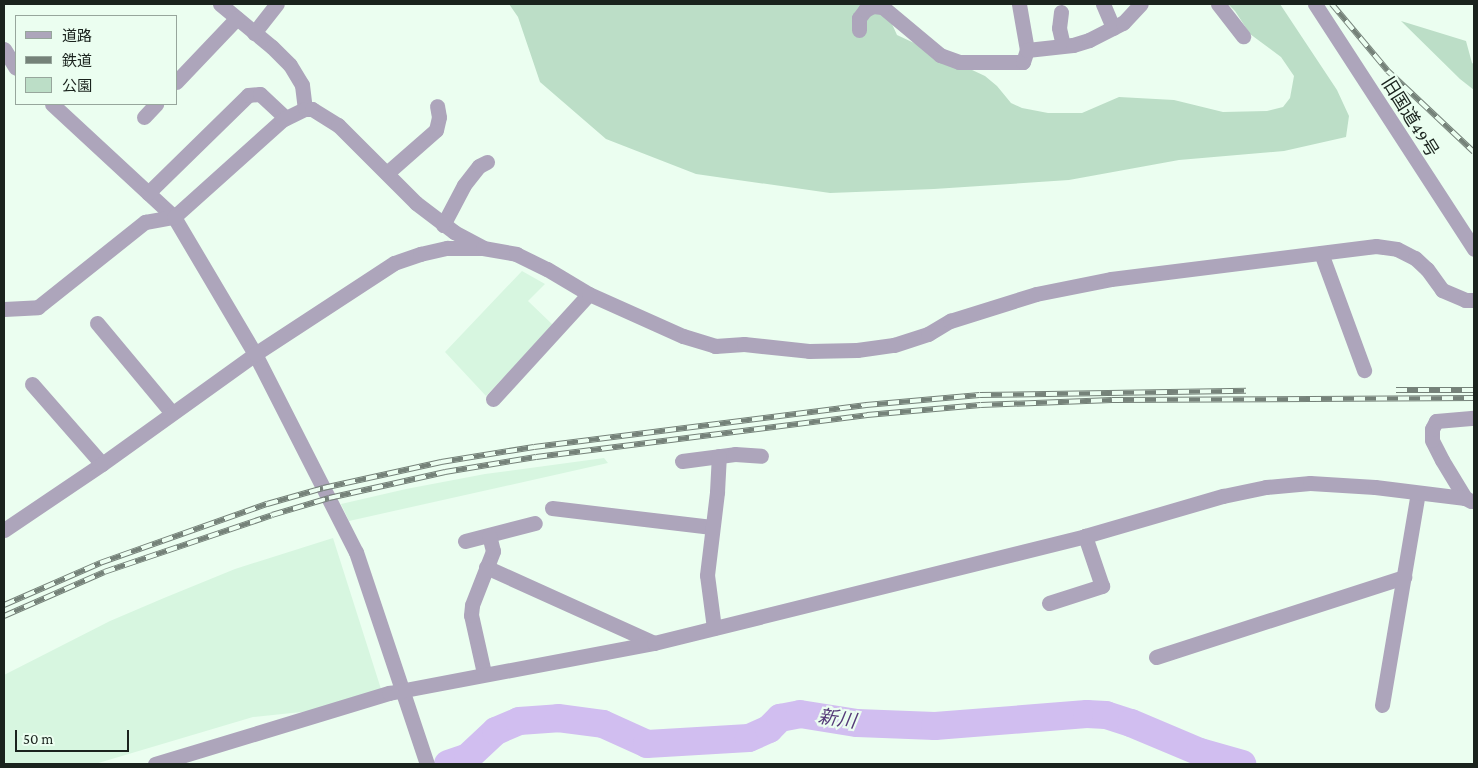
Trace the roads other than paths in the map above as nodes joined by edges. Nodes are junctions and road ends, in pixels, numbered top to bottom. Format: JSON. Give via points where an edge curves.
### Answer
{"nodes":[{"id":1,"x":220,"y":4,"type":"edge"},
{"id":2,"x":277,"y":4,"type":"edge"},
{"id":3,"x":1019,"y":4,"type":"edge"},
{"id":4,"x":1103,"y":4,"type":"edge"},
{"id":5,"x":1141,"y":4,"type":"edge"},
{"id":6,"x":1218,"y":4,"type":"edge"},
{"id":7,"x":1315,"y":4,"type":"edge"},
{"id":8,"x":881,"y":5,"type":"edge"},
{"id":9,"x":1061,"y":12,"type":"dead end"},
{"id":10,"x":236,"y":18,"type":"junction"},
{"id":11,"x":1113,"y":28,"type":"junction"},
{"id":12,"x":860,"y":30,"type":"dead end"},
{"id":13,"x":254,"y":33,"type":"junction"},
{"id":14,"x":1244,"y":36,"type":"dead end"},
{"id":15,"x":1063,"y":46,"type":"junction"},
{"id":16,"x":4,"y":49,"type":"edge"},
{"id":17,"x":1027,"y":50,"type":"junction"},
{"id":18,"x":11,"y":67,"type":"edge"},
{"id":19,"x":178,"y":80,"type":"edge"},
{"id":20,"x":53,"y":105,"type":"edge"},
{"id":21,"x":155,"y":105,"type":"edge"},
{"id":22,"x":437,"y":106,"type":"dead end"},
{"id":23,"x":305,"y":109,"type":"junction"},
{"id":24,"x":144,"y":117,"type":"dead end"},
{"id":25,"x":286,"y":118,"type":"junction"},
{"id":26,"x":487,"y":162,"type":"dead end"},
{"id":27,"x":387,"y":173,"type":"junction"},
{"id":28,"x":148,"y":193,"type":"junction"},
{"id":29,"x":174,"y":217,"type":"junction"},
{"id":30,"x":444,"y":225,"type":"junction"},
{"id":31,"x":483,"y":248,"type":"junction"},
{"id":32,"x":1474,"y":249,"type":"edge"},
{"id":33,"x":1321,"y":253,"type":"junction"},
{"id":34,"x":590,"y":294,"type":"junction"},
{"id":35,"x":1474,"y":300,"type":"edge"},
{"id":36,"x":4,"y":309,"type":"edge"},
{"id":37,"x":97,"y":323,"type":"dead end"},
{"id":38,"x":255,"y":354,"type":"junction"},
{"id":39,"x":1364,"y":370,"type":"dead end"},
{"id":40,"x":32,"y":384,"type":"dead end"},
{"id":41,"x":493,"y":399,"type":"dead end"},
{"id":42,"x":172,"y":413,"type":"junction"},
{"id":43,"x":1474,"y":418,"type":"edge"},
{"id":44,"x":719,"y":456,"type":"junction"},
{"id":45,"x":761,"y":456,"type":"dead end"},
{"id":46,"x":682,"y":461,"type":"dead end"},
{"id":47,"x":102,"y":464,"type":"junction"},
{"id":48,"x":1418,"y":493,"type":"junction"},
{"id":49,"x":1470,"y":500,"type":"edge"},
{"id":50,"x":552,"y":508,"type":"dead end"},
{"id":51,"x":535,"y":523,"type":"dead end"},
{"id":52,"x":712,"y":527,"type":"junction"},
{"id":53,"x":4,"y":530,"type":"edge"},
{"id":54,"x":489,"y":535,"type":"junction"},
{"id":55,"x":1085,"y":536,"type":"junction"},
{"id":56,"x":466,"y":542,"type":"dead end"},
{"id":57,"x":486,"y":567,"type":"junction"},
{"id":58,"x":1404,"y":577,"type":"junction"},
{"id":59,"x":1049,"y":603,"type":"dead end"},
{"id":60,"x":714,"y":628,"type":"junction"},
{"id":61,"x":654,"y":643,"type":"junction"},
{"id":62,"x":1156,"y":657,"type":"dead end"},
{"id":63,"x":484,"y":674,"type":"junction"},
{"id":64,"x":404,"y":696,"type":"junction"},
{"id":65,"x":1382,"y":705,"type":"dead end"},
{"id":66,"x":156,"y":764,"type":"edge"},
{"id":67,"x":427,"y":764,"type":"edge"}],
"edges":[{"from":1,"to":10,"type":"street"},
{"from":2,"to":13,"type":"street"},
{"from":3,"to":17,"type":"street"},
{"from":4,"to":11,"type":"street"},
{"from":5,"to":11,"type":"street","via":[[1123,23]]},
{"from":6,"to":14,"type":"street"},
{"from":7,"to":32,"type":"street","name":"旧国道49号"},
{"from":8,"to":12,"type":"street","via":[[865,10],[859,18]]},
{"from":8,"to":17,"type":"street","via":[[950,60],[1023,62]]},
{"from":9,"to":15,"type":"street","via":[[1059,28]]},
{"from":10,"to":13,"type":"street"},
{"from":10,"to":19,"type":"street"},
{"from":11,"to":15,"type":"street","via":[[1089,40]]},
{"from":13,"to":23,"type":"street","via":[[272,47],[299,77]]},
{"from":15,"to":17,"type":"street"},
{"from":16,"to":18,"type":"street"},
{"from":20,"to":28,"type":"street"},
{"from":21,"to":24,"type":"street"},
{"from":22,"to":27,"type":"street","via":[[436,130]]},
{"from":23,"to":25,"type":"street"},
{"from":23,"to":27,"type":"street","via":[[312,109],[338,125]]},
{"from":25,"to":28,"type":"street","via":[[260,94],[248,95]]},
{"from":25,"to":29,"type":"street"},
{"from":26,"to":30,"type":"street","via":[[479,166],[464,185]]},
{"from":27,"to":30,"type":"street","via":[[416,203]]},
{"from":28,"to":29,"type":"street"},
{"from":29,"to":36,"type":"street","via":[[144,222],[38,307]]},
{"from":29,"to":38,"type":"street"},
{"from":30,"to":31,"type":"street"},
{"from":31,"to":34,"type":"street","via":[[516,254]]},
{"from":31,"to":38,"type":"street","via":[[447,248],[394,263]]},
{"from":33,"to":34,"type":"street","via":[[1111,279],[1036,294],[950,322],[928,334],[894,345],[857,350],[809,351],[744,344],[715,346],[682,336]]},
{"from":33,"to":35,"type":"street","via":[[1376,246],[1397,249],[1415,258],[1442,290],[1465,300]]},
{"from":33,"to":39,"type":"street"},
{"from":34,"to":41,"type":"street"},
{"from":37,"to":42,"type":"street"},
{"from":38,"to":42,"type":"street"},
{"from":38,"to":64,"type":"street","via":[[356,552]]},
{"from":40,"to":47,"type":"street"},
{"from":42,"to":47,"type":"street"},
{"from":43,"to":49,"type":"street","via":[[1436,421],[1432,429],[1432,440]]},
{"from":44,"to":45,"type":"street"},
{"from":44,"to":46,"type":"street"},
{"from":44,"to":52,"type":"street"},
{"from":47,"to":53,"type":"street"},
{"from":48,"to":49,"type":"street"},
{"from":48,"to":55,"type":"street","via":[[1310,482],[1266,487],[1223,496]]},
{"from":48,"to":58,"type":"street"},
{"from":50,"to":52,"type":"street"},
{"from":51,"to":54,"type":"street"},
{"from":52,"to":60,"type":"street","via":[[707,575]]},
{"from":54,"to":56,"type":"street"},
{"from":54,"to":57,"type":"street","via":[[493,551]]},
{"from":55,"to":59,"type":"street","via":[[1102,586]]},
{"from":55,"to":60,"type":"street"},
{"from":57,"to":61,"type":"street"},
{"from":57,"to":63,"type":"street","via":[[471,615]]},
{"from":58,"to":62,"type":"street"},
{"from":58,"to":65,"type":"street"},
{"from":60,"to":61,"type":"street"},
{"from":61,"to":63,"type":"street"},
{"from":63,"to":64,"type":"street"},
{"from":64,"to":66,"type":"street"},
{"from":64,"to":67,"type":"street"}]}
